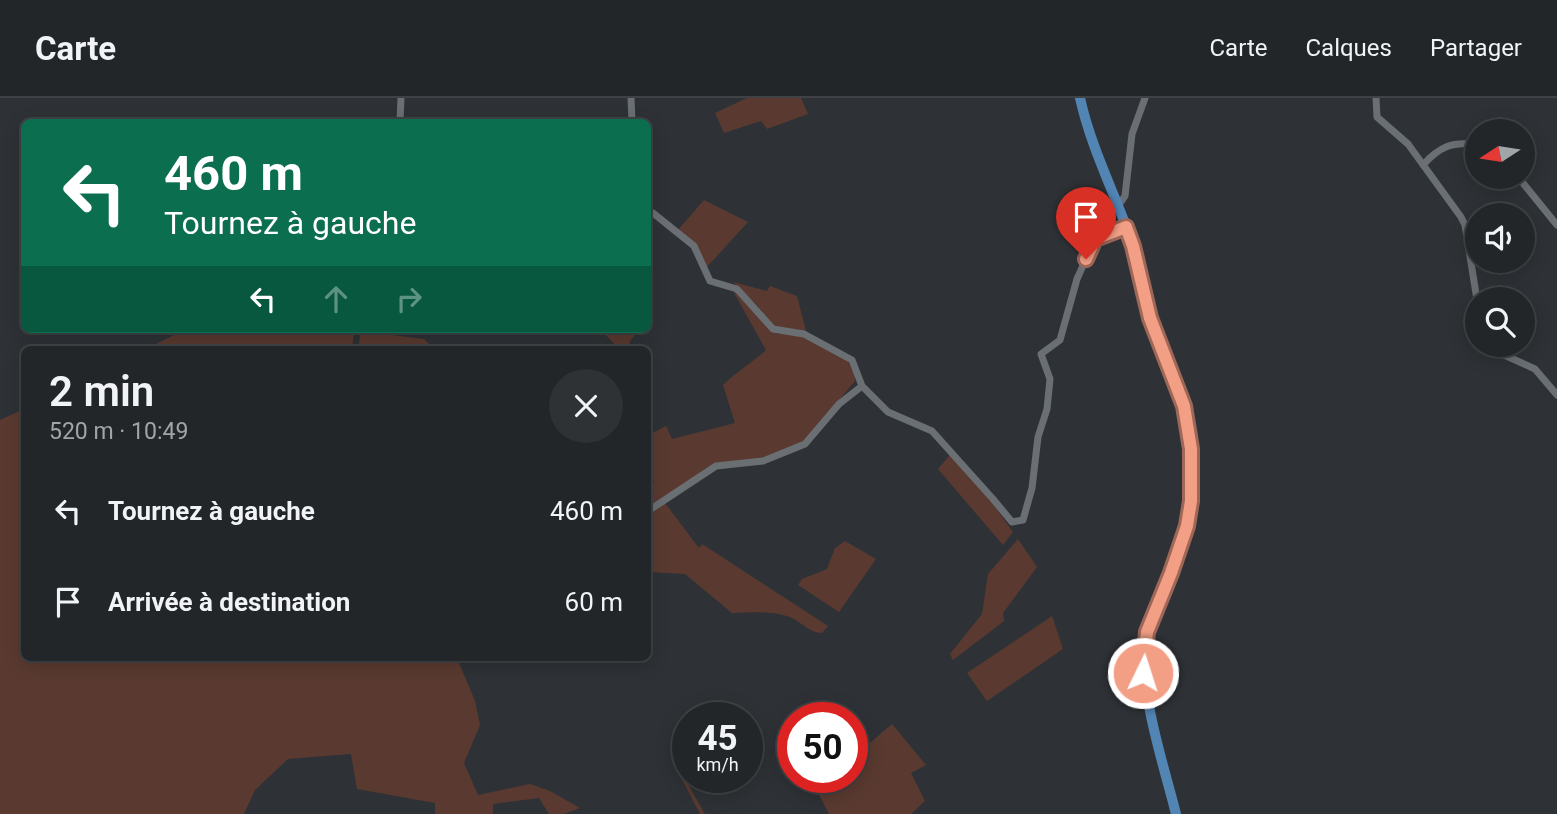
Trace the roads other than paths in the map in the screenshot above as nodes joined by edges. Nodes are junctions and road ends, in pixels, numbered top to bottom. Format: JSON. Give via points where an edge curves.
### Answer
{"nodes":[{"id":1,"x":401,"y":98,"type":"edge"},
{"id":2,"x":631,"y":98,"type":"edge"},
{"id":3,"x":1080,"y":98,"type":"edge"},
{"id":4,"x":1145,"y":98,"type":"edge"},
{"id":5,"x":1376,"y":98,"type":"edge"},
{"id":6,"x":400,"y":119,"type":"edge"},
{"id":7,"x":632,"y":119,"type":"edge"},
{"id":8,"x":1465,"y":144,"type":"edge"},
{"id":9,"x":1423,"y":165,"type":"junction"},
{"id":10,"x":1528,"y":189,"type":"edge"},
{"id":11,"x":1118,"y":206,"type":"junction"},
{"id":12,"x":651,"y":212,"type":"edge"},
{"id":13,"x":1557,"y":225,"type":"edge"},
{"id":14,"x":1126,"y":227,"type":"junction"},
{"id":15,"x":1475,"y":287,"type":"edge"},
{"id":16,"x":1510,"y":357,"type":"edge"},
{"id":17,"x":862,"y":386,"type":"junction"},
{"id":18,"x":1557,"y":395,"type":"edge"},
{"id":19,"x":651,"y":509,"type":"edge"},
{"id":20,"x":1176,"y":814,"type":"edge"}],
"edges":[{"from":1,"to":6,"type":"street"},
{"from":2,"to":7,"type":"street"},
{"from":3,"to":11,"type":"main road"},
{"from":4,"to":11,"type":"street","via":[[1132,134],[1125,196]]},
{"from":5,"to":9,"type":"street","via":[[1377,117],[1408,144]]},
{"from":8,"to":9,"type":"street","via":[[1444,147]]},
{"from":9,"to":15,"type":"street","via":[[1465,225]]},
{"from":10,"to":13,"type":"street"},
{"from":11,"to":14,"type":"main road"},
{"from":12,"to":17,"type":"street","via":[[694,246],[710,281],[737,289],[773,329],[804,334],[852,360]]},
{"from":14,"to":17,"type":"street","via":[[1095,239],[1077,279],[1060,340],[1041,354],[1050,379],[1047,410],[1023,520],[1012,522],[932,431],[888,412]]},
{"from":14,"to":20,"type":"main road","via":[[1150,318],[1184,406],[1191,449],[1187,526],[1147,632],[1143,656],[1147,695]]},
{"from":16,"to":18,"type":"street","via":[[1535,369]]},
{"from":17,"to":19,"type":"street","via":[[839,404],[805,444],[764,461],[716,466]]}]}
